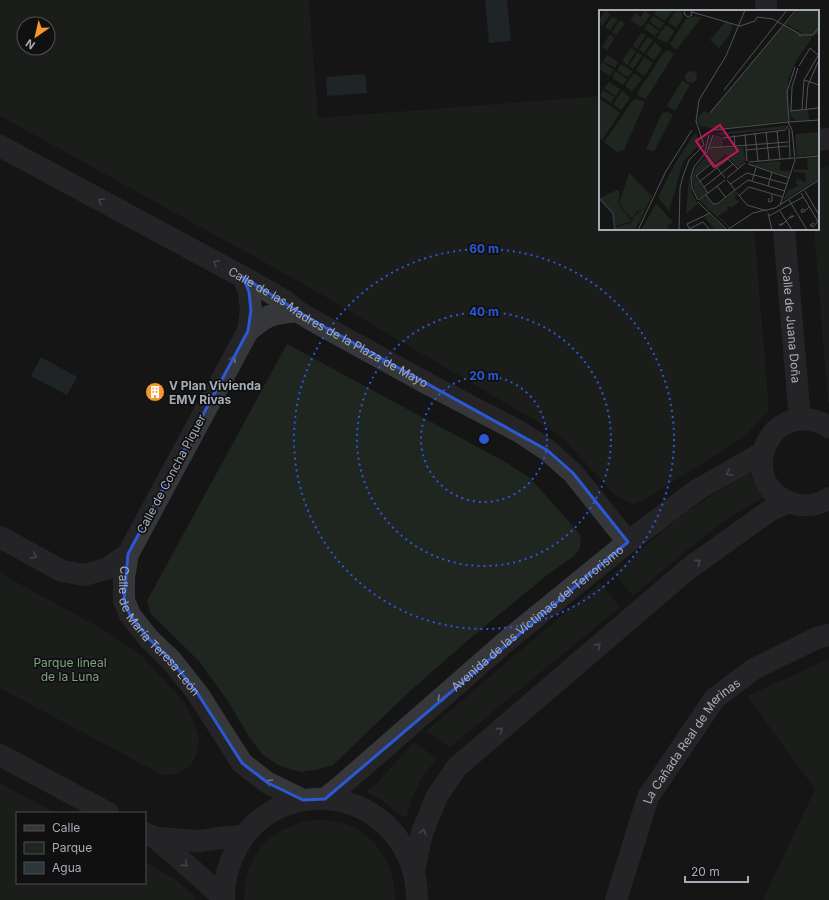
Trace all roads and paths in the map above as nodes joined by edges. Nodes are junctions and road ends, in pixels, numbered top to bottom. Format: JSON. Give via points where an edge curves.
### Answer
{"nodes":[{"id":1,"x":829,"y":139,"type":"edge"},
{"id":2,"x":819,"y":140,"type":"edge"},
{"id":3,"x":0,"y":146,"type":"edge"},
{"id":4,"x":784,"y":230,"type":"edge"},
{"id":5,"x":243,"y":277,"type":"junction"},
{"id":6,"x":297,"y":311,"type":"junction"},
{"id":7,"x":248,"y":331,"type":"junction"},
{"id":8,"x":800,"y":420,"type":"junction"},
{"id":9,"x":829,"y":427,"type":"edge"},
{"id":10,"x":762,"y":453,"type":"junction"},
{"id":11,"x":829,"y":498,"type":"edge"},
{"id":12,"x":789,"y":502,"type":"junction"},
{"id":13,"x":0,"y":537,"type":"edge"},
{"id":14,"x":628,"y":542,"type":"junction"},
{"id":15,"x":128,"y":554,"type":"junction"},
{"id":16,"x":829,"y":635,"type":"edge"},
{"id":17,"x":0,"y":755,"type":"edge"},
{"id":18,"x":325,"y":799,"type":"junction"},
{"id":19,"x":303,"y":800,"type":"junction"},
{"id":20,"x":106,"y":812,"type":"edge"},
{"id":21,"x":151,"y":836,"type":"edge"},
{"id":22,"x":243,"y":836,"type":"junction"},
{"id":23,"x":414,"y":870,"type":"junction"},
{"id":24,"x":224,"y":899,"type":"edge"},
{"id":25,"x":417,"y":900,"type":"edge"},
{"id":26,"x":616,"y":900,"type":"edge"}],
"edges":[{"from":1,"to":2,"type":"street"},
{"from":5,"to":3,"type":"street","name":"Calle de las Madres de la Plaza de Mayo","one_way":true},
{"from":4,"to":8,"type":"street","name":"Calle de Juana Doña"},
{"from":5,"to":6,"type":"street","name":"Calle de las Madres de la Plaza de Mayo","via":[[285,301]]},
{"from":5,"to":7,"type":"street","name":"Calle de Concha Piquer","via":[[249,292],[251,310]]},
{"from":6,"to":7,"type":"street","name":"Calle de Concha Piquer","via":[[276,313],[263,318]]},
{"from":6,"to":14,"type":"street","name":"Calle de las Madres de la Plaza de Mayo","via":[[520,432],[548,450],[573,473]]},
{"from":15,"to":7,"type":"street","name":"Calle de Concha Piquer","one_way":true},
{"from":8,"to":9,"type":"street","via":[[811,420]]},
{"from":8,"to":10,"type":"street","via":[[787,423],[775,430]]},
{"from":10,"to":12,"type":"street","via":[[762,465],[768,486]]},
{"from":10,"to":14,"type":"street","name":"Avenida de las Víctimas del Terrorismo","one_way":true,"via":[[697,490]]},
{"from":11,"to":12,"type":"street","via":[[812,505]]},
{"from":23,"to":12,"type":"street","one_way":true,"via":[[422,833],[437,796],[457,767],[688,569],[769,510]]},
{"from":13,"to":15,"type":"street","name":"Calle de María Teresa León","one_way":true,"via":[[62,571],[84,575],[106,569]]},
{"from":14,"to":18,"type":"street","name":"Avenida de las Víctimas del Terrorismo","one_way":true,"via":[[510,638]]},
{"from":19,"to":15,"type":"street","name":"Calle de María Teresa León","one_way":true,"via":[[268,783],[242,763],[198,694],[130,615],[124,600]]},
{"from":16,"to":26,"type":"street","name":"La Cañada Real de Merinas","via":[[817,638],[754,669],[715,698],[648,797]]},
{"from":17,"to":20,"type":"street"},
{"from":18,"to":19,"type":"street"},
{"from":18,"to":23,"type":"street","via":[[345,802],[364,809],[381,820],[395,834]]},
{"from":19,"to":22,"type":"street","via":[[282,806],[263,817]]},
{"from":21,"to":22,"type":"street","via":[[200,841]]},
{"from":21,"to":24,"type":"street","one_way":true},
{"from":22,"to":24,"type":"street","via":[[229,862],[223,890]]},
{"from":23,"to":25,"type":"street"}]}
